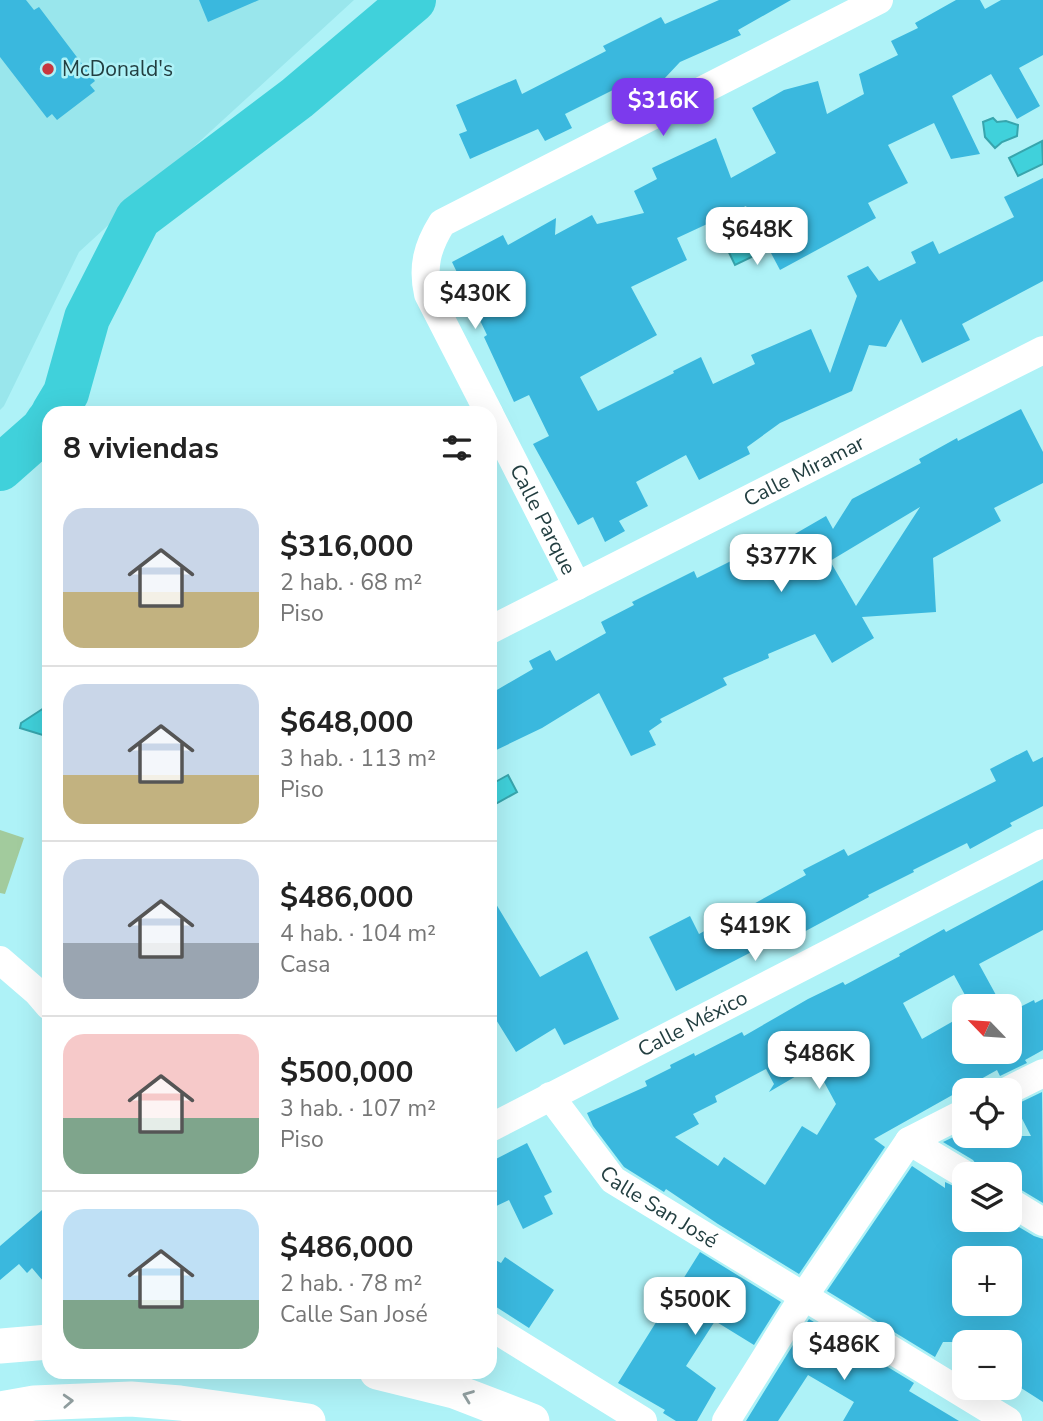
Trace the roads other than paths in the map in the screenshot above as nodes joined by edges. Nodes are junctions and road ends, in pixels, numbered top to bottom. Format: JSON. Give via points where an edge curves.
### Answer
{"nodes":[{"id":1,"x":879,"y":0,"type":"edge"},
{"id":2,"x":1043,"y":349,"type":"edge"},
{"id":3,"x":485,"y":406,"type":"edge"},
{"id":4,"x":497,"y":430,"type":"edge"},
{"id":5,"x":577,"y":586,"type":"junction"},
{"id":6,"x":497,"y":626,"type":"edge"},
{"id":7,"x":1043,"y":843,"type":"edge"},
{"id":8,"x":0,"y":960,"type":"edge"},
{"id":9,"x":42,"y":998,"type":"edge"},
{"id":10,"x":1043,"y":1073,"type":"edge"},
{"id":11,"x":1022,"y":1084,"type":"edge"},
{"id":12,"x":550,"y":1096,"type":"junction"},
{"id":13,"x":952,"y":1119,"type":"edge"},
{"id":14,"x":497,"y":1124,"type":"edge"},
{"id":15,"x":909,"y":1140,"type":"junction"},
{"id":16,"x":952,"y":1167,"type":"edge"},
{"id":17,"x":1022,"y":1209,"type":"edge"},
{"id":18,"x":1043,"y":1222,"type":"edge"},
{"id":19,"x":804,"y":1296,"type":"junction"},
{"id":20,"x":497,"y":1330,"type":"edge"},
{"id":21,"x":42,"y":1343,"type":"edge"},
{"id":22,"x":0,"y":1346,"type":"edge"},
{"id":23,"x":405,"y":1379,"type":"edge"},
{"id":24,"x":0,"y":1409,"type":"edge"},
{"id":25,"x":308,"y":1421,"type":"edge"},
{"id":26,"x":532,"y":1421,"type":"edge"},
{"id":27,"x":643,"y":1421,"type":"edge"},
{"id":28,"x":726,"y":1421,"type":"edge"},
{"id":29,"x":1008,"y":1421,"type":"edge"}],
"edges":[{"from":1,"to":3,"type":"street","name":"Calle Parque","via":[[442,223],[426,256],[428,294]]},
{"from":2,"to":5,"type":"street","name":"Calle Miramar"},
{"from":4,"to":5,"type":"street","name":"Calle Parque"},
{"from":5,"to":6,"type":"street","name":"Calle Miramar"},
{"from":7,"to":12,"type":"street","name":"Calle México"},
{"from":8,"to":9,"type":"street"},
{"from":10,"to":11,"type":"street"},
{"from":12,"to":14,"type":"street","name":"Calle México"},
{"from":12,"to":19,"type":"street","name":"Calle San José","via":[[613,1180]]},
{"from":13,"to":15,"type":"street"},
{"from":15,"to":16,"type":"street"},
{"from":15,"to":19,"type":"street"},
{"from":17,"to":18,"type":"street"},
{"from":19,"to":28,"type":"street"},
{"from":19,"to":29,"type":"street","name":"Calle San José"},
{"from":20,"to":27,"type":"street"},
{"from":21,"to":22,"type":"main road"},
{"from":26,"to":23,"type":"main road","one_way":true,"via":[[454,1391]]},
{"from":24,"to":25,"type":"main road","one_way":true,"via":[[131,1398]]}]}
